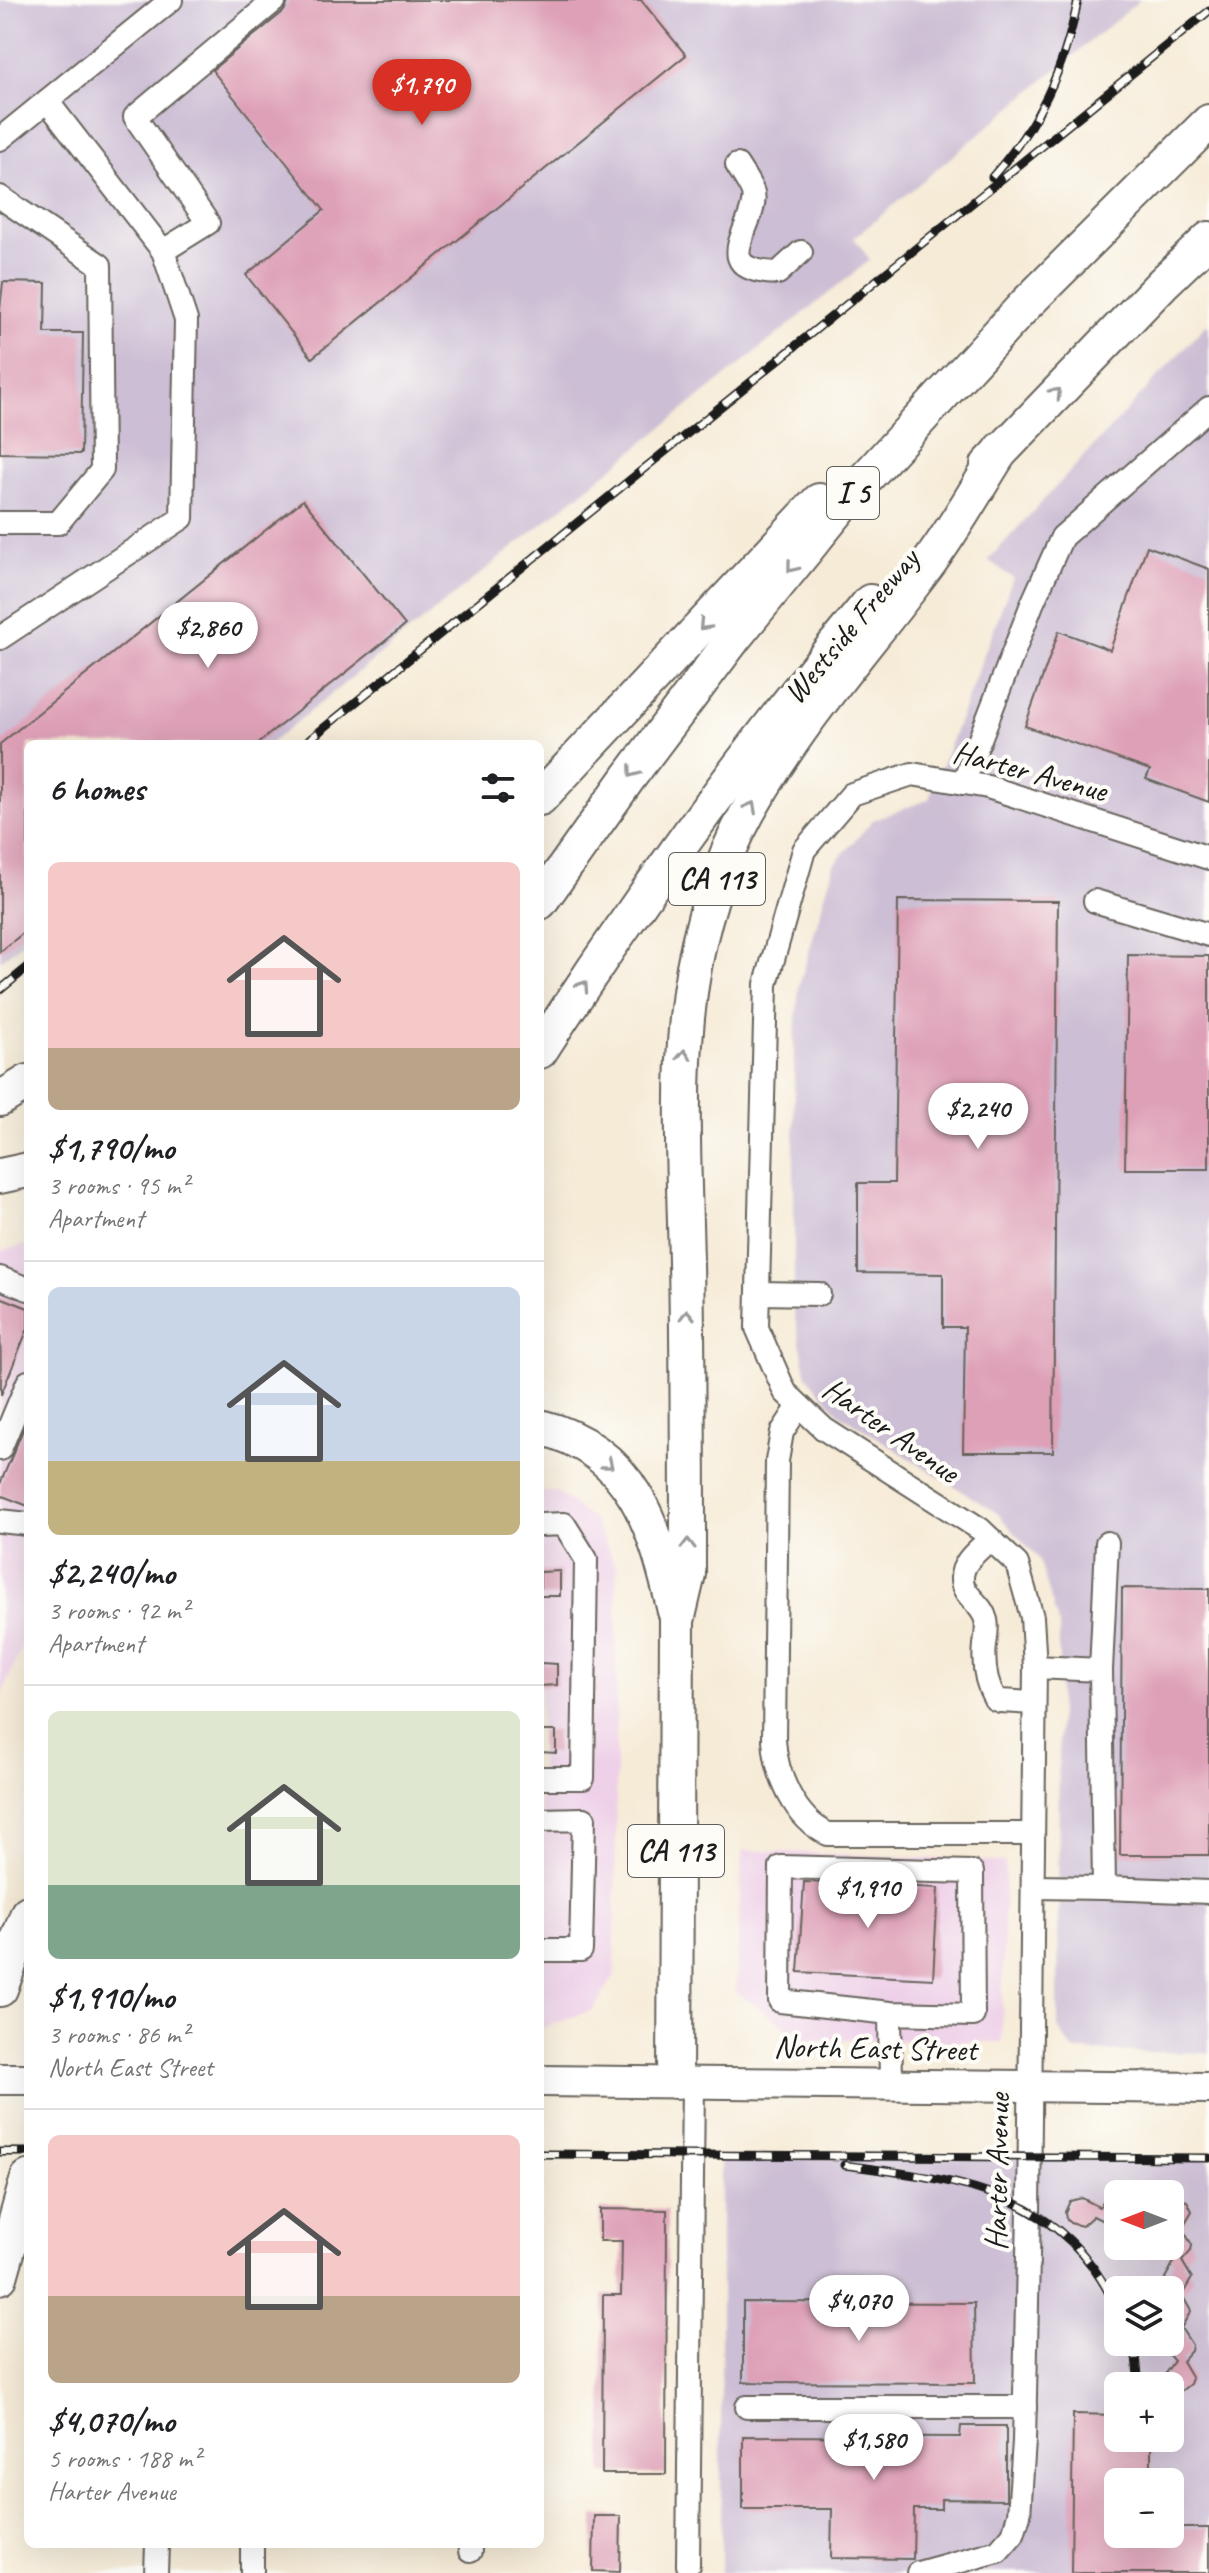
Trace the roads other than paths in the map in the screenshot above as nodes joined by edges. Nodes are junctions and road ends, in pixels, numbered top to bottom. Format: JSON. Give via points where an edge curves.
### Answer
{"nodes":[{"id":1,"x":171,"y":0,"type":"edge"},
{"id":2,"x":275,"y":0,"type":"edge"},
{"id":3,"x":47,"y":101,"type":"junction"},
{"id":4,"x":1209,"y":111,"type":"edge"},
{"id":5,"x":1209,"y":122,"type":"edge"},
{"id":6,"x":0,"y":139,"type":"edge"},
{"id":7,"x":737,"y":165,"type":"dead end"},
{"id":8,"x":0,"y":197,"type":"edge"},
{"id":9,"x":1209,"y":239,"type":"edge"},
{"id":10,"x":163,"y":251,"type":"junction"},
{"id":11,"x":801,"y":252,"type":"dead end"},
{"id":12,"x":1209,"y":408,"type":"edge"},
{"id":13,"x":1002,"y":449,"type":"junction"},
{"id":14,"x":0,"y":523,"type":"edge"},
{"id":15,"x":0,"y":638,"type":"edge"},
{"id":16,"x":963,"y":783,"type":"junction"},
{"id":17,"x":544,"y":794,"type":"edge"},
{"id":18,"x":1209,"y":858,"type":"edge"},
{"id":19,"x":544,"y":896,"type":"edge"},
{"id":20,"x":1095,"y":901,"type":"dead end"},
{"id":21,"x":1209,"y":935,"type":"edge"},
{"id":22,"x":544,"y":1045,"type":"edge"},
{"id":23,"x":24,"y":1084,"type":"edge"},
{"id":24,"x":0,"y":1099,"type":"edge"},
{"id":25,"x":24,"y":1171,"type":"edge"},
{"id":26,"x":0,"y":1176,"type":"edge"},
{"id":27,"x":0,"y":1278,"type":"edge"},
{"id":28,"x":24,"y":1287,"type":"edge"},
{"id":29,"x":758,"y":1293,"type":"junction"},
{"id":30,"x":819,"y":1294,"type":"dead end"},
{"id":31,"x":24,"y":1392,"type":"edge"},
{"id":32,"x":799,"y":1406,"type":"junction"},
{"id":33,"x":544,"y":1428,"type":"edge"},
{"id":34,"x":0,"y":1449,"type":"edge"},
{"id":35,"x":0,"y":1521,"type":"edge"},
{"id":36,"x":24,"y":1524,"type":"edge"},
{"id":37,"x":544,"y":1525,"type":"edge"},
{"id":38,"x":990,"y":1539,"type":"junction"},
{"id":39,"x":1107,"y":1543,"type":"dead end"},
{"id":40,"x":677,"y":1621,"type":"junction"},
{"id":41,"x":1035,"y":1667,"type":"junction"},
{"id":42,"x":1101,"y":1670,"type":"junction"},
{"id":43,"x":1034,"y":1703,"type":"junction"},
{"id":44,"x":544,"y":1778,"type":"edge"},
{"id":45,"x":544,"y":1820,"type":"edge"},
{"id":46,"x":1033,"y":1834,"type":"junction"},
{"id":47,"x":1033,"y":1887,"type":"junction"},
{"id":48,"x":1104,"y":1888,"type":"junction"},
{"id":49,"x":1209,"y":1892,"type":"edge"},
{"id":50,"x":24,"y":1924,"type":"edge"},
{"id":51,"x":544,"y":1950,"type":"edge"},
{"id":52,"x":0,"y":1989,"type":"edge"},
{"id":53,"x":890,"y":2013,"type":"junction"},
{"id":54,"x":0,"y":2079,"type":"edge"},
{"id":55,"x":24,"y":2079,"type":"edge"},
{"id":56,"x":544,"y":2081,"type":"edge"},
{"id":57,"x":684,"y":2082,"type":"junction"},
{"id":58,"x":891,"y":2084,"type":"junction"},
{"id":59,"x":1031,"y":2086,"type":"junction"},
{"id":60,"x":1209,"y":2088,"type":"edge"},
{"id":61,"x":24,"y":2190,"type":"edge"},
{"id":62,"x":0,"y":2277,"type":"edge"},
{"id":63,"x":747,"y":2407,"type":"dead end"},
{"id":64,"x":1025,"y":2407,"type":"junction"},
{"id":65,"x":157,"y":2548,"type":"edge"},
{"id":66,"x":252,"y":2548,"type":"edge"},
{"id":67,"x":688,"y":2565,"type":"dead end"},
{"id":68,"x":156,"y":2573,"type":"edge"},
{"id":69,"x":252,"y":2573,"type":"edge"},
{"id":70,"x":918,"y":2573,"type":"edge"}],
"edges":[{"from":1,"to":3,"type":"street"},
{"from":2,"to":10,"type":"street","via":[[135,117],[208,223]]},
{"from":3,"to":6,"type":"street"},
{"from":3,"to":10,"type":"street"},
{"from":4,"to":17,"type":"highway","one_way":true,"via":[[1191,120],[1015,293]]},
{"from":5,"to":19,"type":"highway","number":"I 5","one_way":true,"via":[[1026,304],[853,492],[733,639]]},
{"from":7,"to":11,"type":"street","via":[[753,194],[752,214],[740,240],[745,266],[778,273]]},
{"from":8,"to":14,"type":"street","via":[[100,265],[102,454],[102,470],[58,523]]},
{"from":13,"to":9,"type":"highway","name":"Westside Freeway","number":"I 5","one_way":true},
{"from":10,"to":15,"type":"street","via":[[186,320],[182,518]]},
{"from":12,"to":16,"type":"street","via":[[1062,537]]},
{"from":22,"to":13,"type":"highway","name":"Westside Freeway","number":"I 5","one_way":true,"via":[[697,822],[793,695]]},
{"from":40,"to":13,"type":"highway","number":"CA 113","one_way":true,"via":[[688,1574],[683,1067],[691,973],[702,924],[718,877],[763,785],[805,721],[928,565]]},
{"from":16,"to":18,"type":"street","name":"Harter Avenue"},
{"from":16,"to":29,"type":"street","name":"Harter Avenue","via":[[912,774],[852,794],[804,850],[766,984]]},
{"from":20,"to":21,"type":"street"},
{"from":23,"to":24,"type":"highway"},
{"from":25,"to":26,"type":"highway"},
{"from":27,"to":28,"type":"street"},
{"from":29,"to":30,"type":"street"},
{"from":29,"to":32,"type":"street","name":"Harter Avenue","via":[[757,1328],[785,1392]]},
{"from":31,"to":34,"type":"street"},
{"from":32,"to":38,"type":"street","name":"Harter Avenue","via":[[824,1429]]},
{"from":32,"to":46,"type":"street","via":[[782,1432],[777,1461],[774,1725],[775,1755],[799,1813],[828,1834]]},
{"from":33,"to":40,"type":"highway","one_way":true,"via":[[594,1452],[635,1494],[658,1542]]},
{"from":35,"to":36,"type":"street"},
{"from":37,"to":44,"type":"street","via":[[564,1524],[586,1559],[583,1778]]},
{"from":38,"to":41,"type":"street","name":"Harter Avenue","via":[[1017,1564],[1032,1617]]},
{"from":38,"to":43,"type":"street","via":[[968,1561],[962,1579],[986,1621],[987,1682],[995,1699]]},
{"from":39,"to":42,"type":"street"},
{"from":40,"to":57,"type":"highway","number":"CA 113"},
{"from":41,"to":42,"type":"street"},
{"from":41,"to":43,"type":"street","name":"Harter Avenue"},
{"from":42,"to":48,"type":"street"},
{"from":43,"to":46,"type":"street","name":"Harter Avenue"},
{"from":45,"to":51,"type":"street","via":[[584,1819],[581,1950]]},
{"from":46,"to":47,"type":"street","name":"Harter Avenue"},
{"from":47,"to":48,"type":"street"},
{"from":47,"to":59,"type":"street","name":"Harter Avenue"},
{"from":48,"to":49,"type":"street"},
{"from":50,"to":52,"type":"highway"},
{"from":53,"to":53,"type":"street","via":[[973,2015],[972,1872],[781,1867],[780,2001]]},
{"from":53,"to":58,"type":"street"},
{"from":54,"to":55,"type":"main road"},
{"from":56,"to":57,"type":"main road","name":"North East Street"},
{"from":57,"to":58,"type":"main road","name":"North East Street"},
{"from":57,"to":67,"type":"street"},
{"from":58,"to":59,"type":"main road","name":"North East Street"},
{"from":59,"to":60,"type":"main road","name":"North East Street"},
{"from":59,"to":64,"type":"street","name":"Harter Avenue"},
{"from":61,"to":62,"type":"highway"},
{"from":63,"to":64,"type":"street"},
{"from":64,"to":70,"type":"street","name":"Harter Avenue","via":[[1019,2515],[1013,2534],[998,2551]]},
{"from":65,"to":68,"type":"street"},
{"from":66,"to":69,"type":"street"}]}
